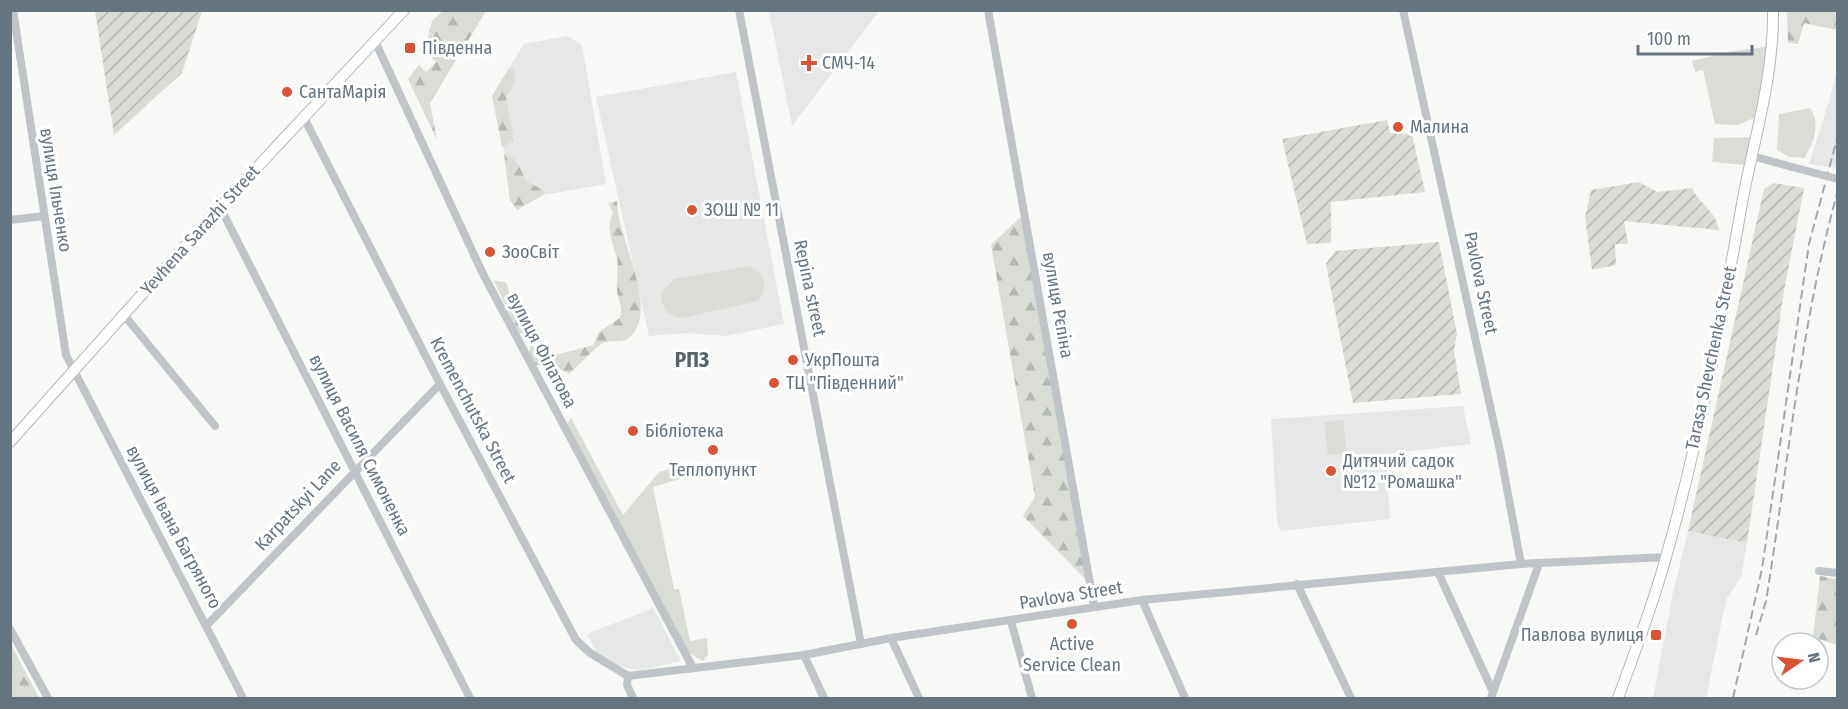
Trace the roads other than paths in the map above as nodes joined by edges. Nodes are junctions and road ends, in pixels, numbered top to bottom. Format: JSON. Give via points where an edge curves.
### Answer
{"nodes":[{"id":1,"x":13,"y":10,"type":"edge"},
{"id":2,"x":404,"y":10,"type":"edge"},
{"id":3,"x":739,"y":10,"type":"edge"},
{"id":4,"x":988,"y":10,"type":"edge"},
{"id":5,"x":1403,"y":10,"type":"edge"},
{"id":6,"x":1773,"y":10,"type":"edge"},
{"id":7,"x":375,"y":41,"type":"junction"},
{"id":8,"x":303,"y":116,"type":"junction"},
{"id":9,"x":1752,"y":156,"type":"junction"},
{"id":10,"x":1838,"y":178,"type":"edge"},
{"id":11,"x":220,"y":207,"type":"junction"},
{"id":12,"x":44,"y":216,"type":"junction"},
{"id":13,"x":10,"y":220,"type":"edge"},
{"id":14,"x":124,"y":315,"type":"junction"},
{"id":15,"x":74,"y":372,"type":"junction"},
{"id":16,"x":440,"y":384,"type":"junction"},
{"id":17,"x":215,"y":426,"type":"dead end"},
{"id":18,"x":10,"y":442,"type":"edge"},
{"id":19,"x":354,"y":470,"type":"junction"},
{"id":20,"x":1666,"y":557,"type":"junction"},
{"id":21,"x":1521,"y":564,"type":"junction"},
{"id":22,"x":1539,"y":564,"type":"junction"},
{"id":23,"x":1819,"y":571,"type":"dead end"},
{"id":24,"x":1438,"y":572,"type":"junction"},
{"id":25,"x":1838,"y":573,"type":"edge"},
{"id":26,"x":1298,"y":584,"type":"junction"},
{"id":27,"x":1142,"y":600,"type":"junction"},
{"id":28,"x":1094,"y":606,"type":"junction"},
{"id":29,"x":1011,"y":621,"type":"junction"},
{"id":30,"x":206,"y":626,"type":"junction"},
{"id":31,"x":10,"y":629,"type":"edge"},
{"id":32,"x":891,"y":638,"type":"junction"},
{"id":33,"x":861,"y":644,"type":"junction"},
{"id":34,"x":804,"y":655,"type":"junction"},
{"id":35,"x":693,"y":668,"type":"junction"},
{"id":36,"x":628,"y":676,"type":"junction"},
{"id":37,"x":1492,"y":696,"type":"edge"},
{"id":38,"x":48,"y":699,"type":"edge"},
{"id":39,"x":243,"y":699,"type":"edge"},
{"id":40,"x":470,"y":699,"type":"edge"},
{"id":41,"x":633,"y":699,"type":"edge"},
{"id":42,"x":824,"y":699,"type":"edge"},
{"id":43,"x":919,"y":699,"type":"edge"},
{"id":44,"x":1032,"y":699,"type":"edge"},
{"id":45,"x":1185,"y":699,"type":"edge"},
{"id":46,"x":1351,"y":699,"type":"edge"},
{"id":47,"x":1618,"y":699,"type":"edge"}],
"edges":[{"from":1,"to":12,"type":"street","name":"вулиця Ільченко"},
{"from":2,"to":7,"type":"main road","name":"Yevhena Sarazhi Street"},
{"from":3,"to":33,"type":"street","name":"Repina street"},
{"from":4,"to":28,"type":"street","name":"вулиця Рєпіна"},
{"from":5,"to":21,"type":"street","name":"Pavlova Street","via":[[1500,451]]},
{"from":6,"to":9,"type":"main road","name":"Tarasa Shevchenka Street","via":[[1773,50]]},
{"from":7,"to":8,"type":"main road","name":"Yevhena Sarazhi Street"},
{"from":7,"to":35,"type":"street","name":"вулиця Філатова","via":[[482,272]]},
{"from":8,"to":11,"type":"main road","name":"Yevhena Sarazhi Street"},
{"from":8,"to":16,"type":"street","name":"Kremenchutska Street"},
{"from":9,"to":10,"type":"street","bridge":true},
{"from":9,"to":20,"type":"main road","name":"Tarasa Shevchenka Street","via":[[1719,326]]},
{"from":11,"to":14,"type":"main road","name":"Yevhena Sarazhi Street"},
{"from":11,"to":19,"type":"street","name":"вулиця Василя Симоненка"},
{"from":12,"to":13,"type":"street"},
{"from":12,"to":15,"type":"street","name":"вулиця Ільченко","via":[[66,355]]},
{"from":14,"to":15,"type":"main road","name":"Yevhena Sarazhi Street"},
{"from":14,"to":17,"type":"street"},
{"from":15,"to":18,"type":"main road","name":"Yevhena Sarazhi Street"},
{"from":15,"to":30,"type":"street","name":"вулиця Івана Багряного"},
{"from":16,"to":19,"type":"street","name":"Karpatskyi Lane"},
{"from":16,"to":36,"type":"street","name":"Kremenchutska Street","via":[[576,640]]},
{"from":19,"to":30,"type":"street","name":"Karpatskyi Lane"},
{"from":19,"to":40,"type":"street","name":"вулиця Василя Симоненка"},
{"from":20,"to":22,"type":"street","name":"Pavlova Street"},
{"from":20,"to":47,"type":"main road","name":"Tarasa Shevchenka Street"},
{"from":21,"to":22,"type":"street","name":"Pavlova Street"},
{"from":21,"to":24,"type":"street","name":"Pavlova Street"},
{"from":22,"to":37,"type":"street"},
{"from":23,"to":25,"type":"street"},
{"from":24,"to":26,"type":"street","name":"Pavlova Street"},
{"from":24,"to":37,"type":"street"},
{"from":26,"to":27,"type":"street","name":"Pavlova Street"},
{"from":26,"to":46,"type":"street"},
{"from":27,"to":28,"type":"street","name":"Pavlova Street"},
{"from":27,"to":45,"type":"street"},
{"from":28,"to":29,"type":"street","name":"Pavlova Street"},
{"from":29,"to":32,"type":"street","name":"Pavlova Street"},
{"from":29,"to":44,"type":"street"},
{"from":30,"to":39,"type":"street","name":"вулиця Івана Багряного"},
{"from":31,"to":38,"type":"street"},
{"from":32,"to":33,"type":"street","name":"Pavlova Street"},
{"from":32,"to":43,"type":"street"},
{"from":33,"to":34,"type":"street","name":"Pavlova Street"},
{"from":34,"to":35,"type":"street","name":"Pavlova Street"},
{"from":34,"to":42,"type":"street"},
{"from":35,"to":36,"type":"street","name":"Pavlova Street"},
{"from":36,"to":41,"type":"street"}]}
